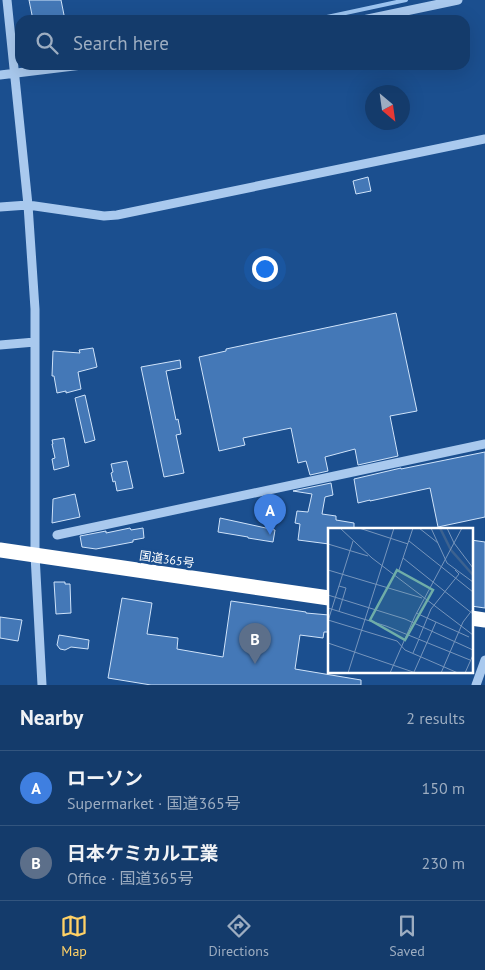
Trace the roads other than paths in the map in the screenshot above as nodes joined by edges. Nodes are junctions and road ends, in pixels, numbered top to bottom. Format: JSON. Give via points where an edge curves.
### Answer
{"nodes":[{"id":1,"x":8,"y":0,"type":"edge"},
{"id":2,"x":458,"y":0,"type":"edge"},
{"id":3,"x":386,"y":15,"type":"edge"},
{"id":4,"x":40,"y":70,"type":"edge"},
{"id":5,"x":15,"y":73,"type":"junction"},
{"id":6,"x":0,"y":75,"type":"edge"},
{"id":7,"x":485,"y":139,"type":"edge"},
{"id":8,"x":28,"y":205,"type":"junction"},
{"id":9,"x":0,"y":208,"type":"edge"},
{"id":10,"x":35,"y":342,"type":"junction"},
{"id":11,"x":0,"y":345,"type":"edge"},
{"id":12,"x":485,"y":444,"type":"edge"},
{"id":13,"x":57,"y":535,"type":"dead end"},
{"id":14,"x":0,"y":550,"type":"edge"},
{"id":15,"x":35,"y":555,"type":"junction"},
{"id":16,"x":328,"y":598,"type":"edge"},
{"id":17,"x":472,"y":618,"type":"edge"},
{"id":18,"x":485,"y":620,"type":"edge"},
{"id":19,"x":485,"y":660,"type":"edge"},
{"id":20,"x":42,"y":685,"type":"edge"},
{"id":21,"x":476,"y":685,"type":"edge"}],
"edges":[{"from":1,"to":5,"type":"street"},
{"from":2,"to":3,"type":"street"},
{"from":4,"to":5,"type":"street"},
{"from":5,"to":6,"type":"street"},
{"from":5,"to":8,"type":"street"},
{"from":7,"to":8,"type":"street","via":[[117,216]]},
{"from":8,"to":9,"type":"street"},
{"from":8,"to":10,"type":"street"},
{"from":10,"to":11,"type":"street"},
{"from":10,"to":15,"type":"street"},
{"from":12,"to":13,"type":"street"},
{"from":14,"to":15,"type":"highway","name":"国道365号"},
{"from":15,"to":16,"type":"highway","name":"国道365号"},
{"from":15,"to":20,"type":"street"},
{"from":17,"to":18,"type":"highway"},
{"from":19,"to":21,"type":"street"}]}
